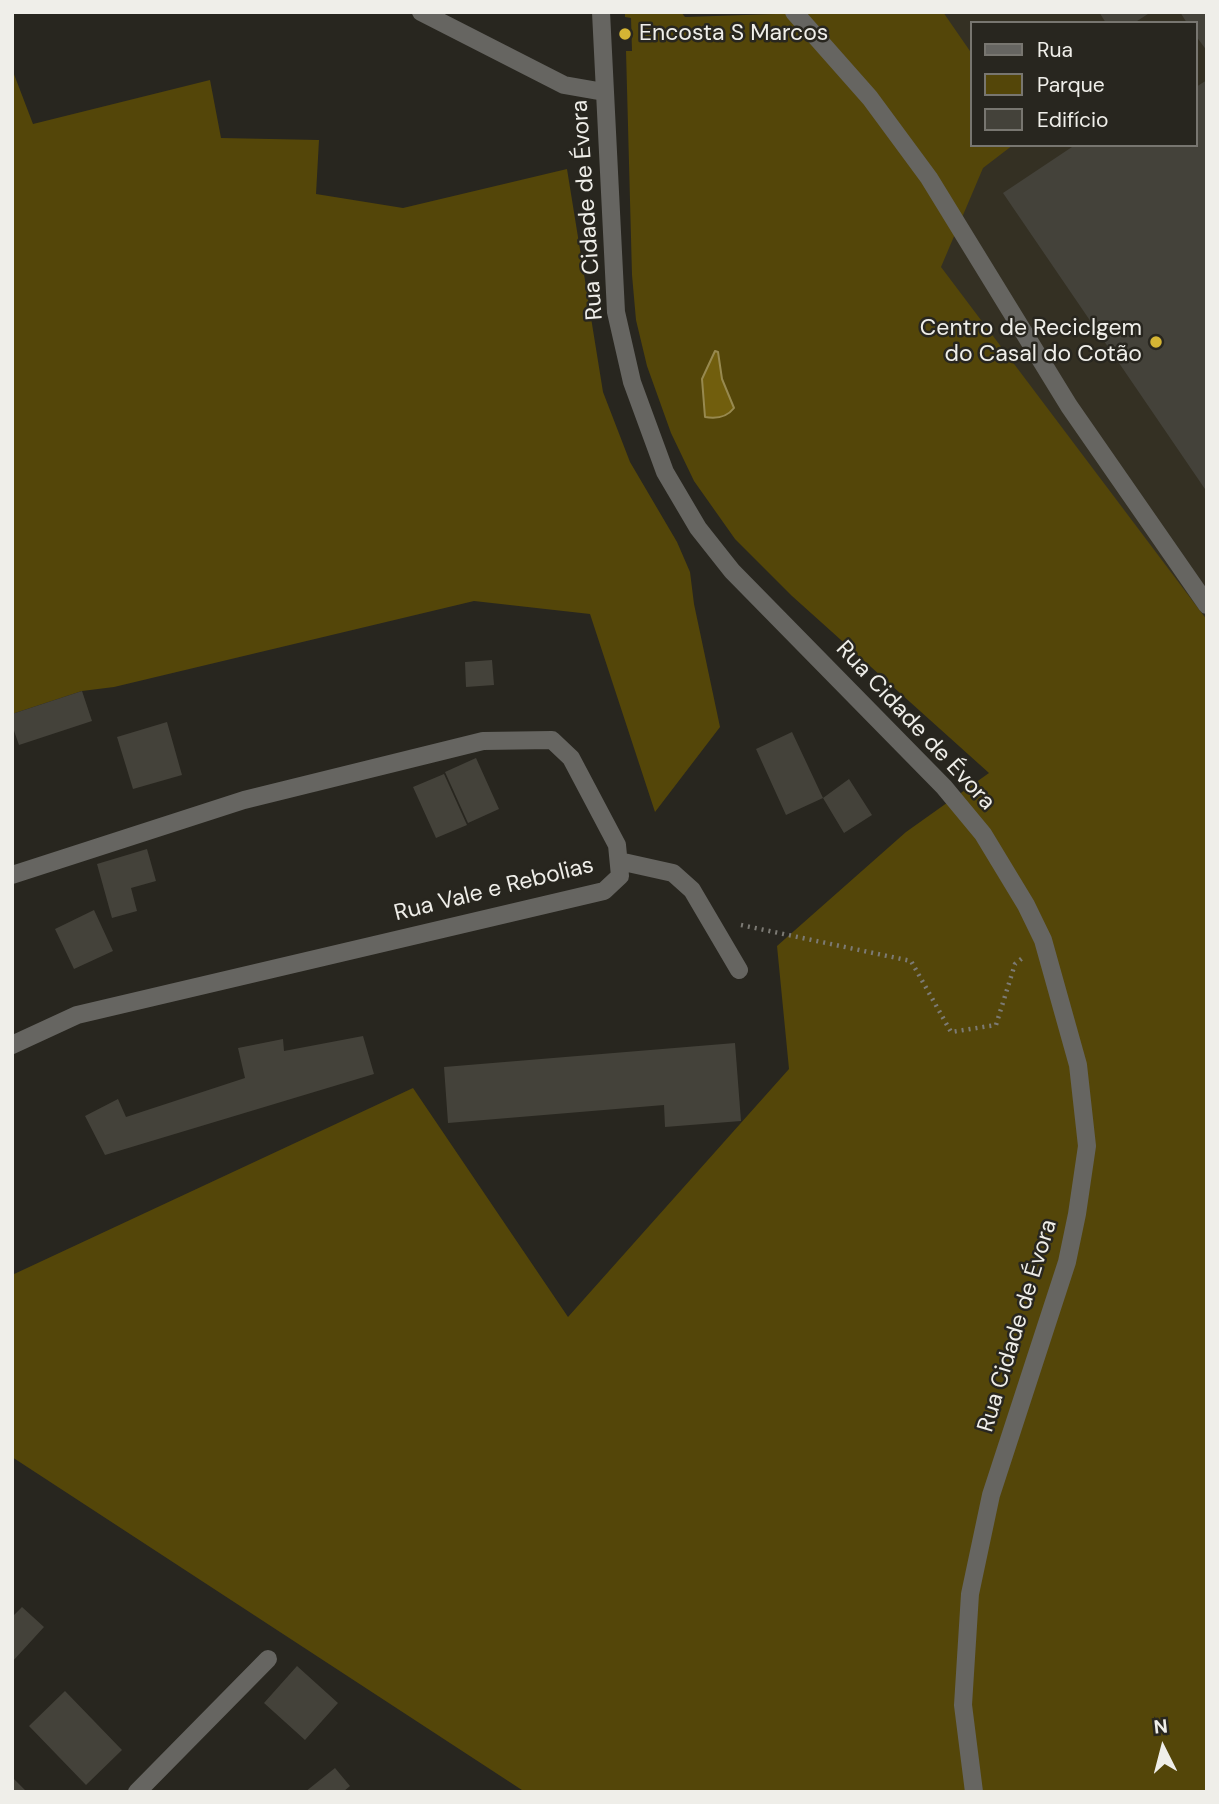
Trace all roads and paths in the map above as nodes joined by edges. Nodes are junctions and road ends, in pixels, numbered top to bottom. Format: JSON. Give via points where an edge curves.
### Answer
{"nodes":[{"id":1,"x":421,"y":12,"type":"edge"},
{"id":2,"x":601,"y":12,"type":"edge"},
{"id":3,"x":797,"y":16,"type":"edge"},
{"id":4,"x":604,"y":92,"type":"junction"},
{"id":5,"x":1207,"y":605,"type":"edge"},
{"id":6,"x":619,"y":862,"type":"junction"},
{"id":7,"x":12,"y":875,"type":"edge"},
{"id":8,"x":709,"y":919,"type":"junction"},
{"id":9,"x":1028,"y":953,"type":"dead end"},
{"id":10,"x":739,"y":970,"type":"dead end"},
{"id":11,"x":12,"y":1045,"type":"edge"},
{"id":12,"x":268,"y":1659,"type":"dead end"},
{"id":13,"x":137,"y":1792,"type":"edge"},
{"id":14,"x":974,"y":1792,"type":"edge"}],
"edges":[{"from":1,"to":4,"type":"street","via":[[564,85]]},
{"from":2,"to":4,"type":"street","name":"Rua Cidade de Évora"},
{"from":3,"to":5,"type":"street","via":[[870,98],[929,178],[1069,406]]},
{"from":4,"to":14,"type":"street","name":"Rua Cidade de Évora","via":[[616,312],[632,382],[665,472],[698,528],[732,571],[944,787],[983,834],[1043,940],[1077,1065],[1087,1146],[1077,1214],[1067,1262],[991,1495],[970,1594],[963,1705]]},
{"from":6,"to":7,"type":"street","name":"Rua Vale e Rebolias","via":[[617,845],[571,758],[552,740],[483,741],[244,800]]},
{"from":6,"to":8,"type":"street","via":[[673,873],[692,890]]},
{"from":6,"to":11,"type":"street","name":"Rua Vale e Rebolias","via":[[620,876],[604,891],[77,1015]]},
{"from":8,"to":9,"type":"path","via":[[911,961],[951,1031],[996,1025],[1015,964]]},
{"from":8,"to":10,"type":"street"},
{"from":12,"to":13,"type":"street"}]}
